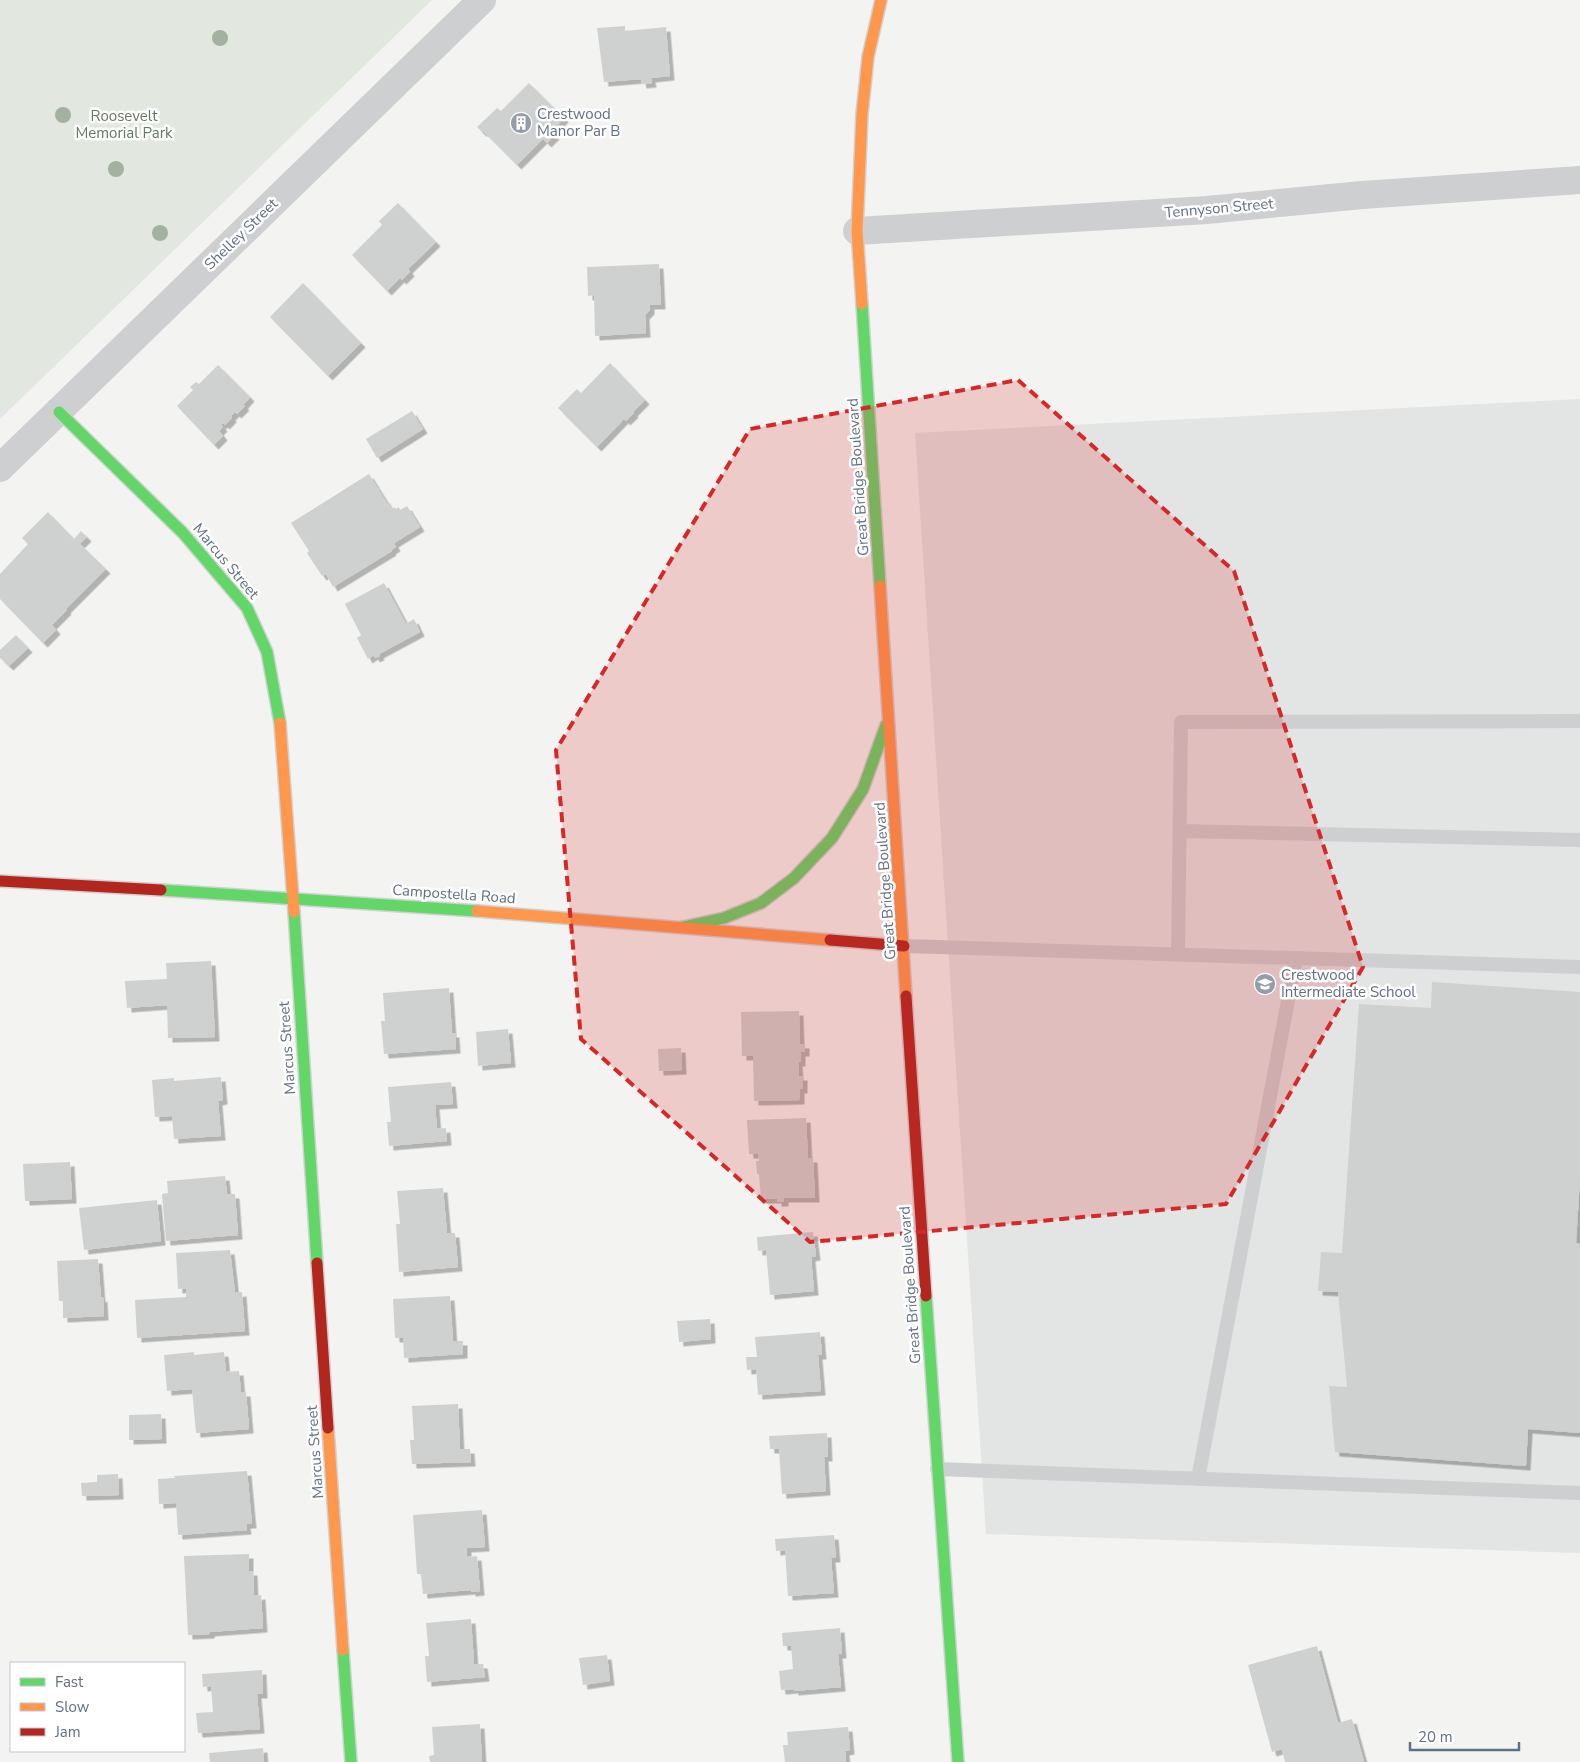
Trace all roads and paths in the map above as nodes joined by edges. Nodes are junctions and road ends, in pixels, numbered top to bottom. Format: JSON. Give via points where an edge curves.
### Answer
{"nodes":[{"id":1,"x":482,"y":0,"type":"edge"},
{"id":2,"x":882,"y":0,"type":"edge"},
{"id":3,"x":1580,"y":180,"type":"edge"},
{"id":4,"x":857,"y":231,"type":"junction"},
{"id":5,"x":59,"y":412,"type":"junction"},
{"id":6,"x":0,"y":468,"type":"edge"},
{"id":7,"x":889,"y":717,"type":"junction"},
{"id":8,"x":1580,"y":721,"type":"edge"},
{"id":9,"x":1180,"y":831,"type":"junction"},
{"id":10,"x":1580,"y":840,"type":"edge"},
{"id":11,"x":0,"y":881,"type":"edge"},
{"id":12,"x":293,"y":898,"type":"junction"},
{"id":13,"x":683,"y":926,"type":"junction"},
{"id":14,"x":904,"y":946,"type":"junction"},
{"id":15,"x":1178,"y":954,"type":"junction"},
{"id":16,"x":1296,"y":958,"type":"junction"},
{"id":17,"x":1580,"y":967,"type":"edge"},
{"id":18,"x":937,"y":1470,"type":"junction"},
{"id":19,"x":1198,"y":1479,"type":"junction"},
{"id":20,"x":1580,"y":1493,"type":"edge"},
{"id":21,"x":351,"y":1762,"type":"edge"},
{"id":22,"x":958,"y":1762,"type":"edge"}],
"edges":[{"from":1,"to":5,"type":"street","name":"Shelley Street"},
{"from":2,"to":4,"type":"main road","name":"Great Bridge Boulevard","via":[[861,114]]},
{"from":3,"to":4,"type":"street","name":"Tennyson Street","via":[[1362,195],[1207,210]]},
{"from":4,"to":7,"type":"main road","name":"Great Bridge Boulevard"},
{"from":5,"to":6,"type":"street","name":"Shelley Street"},
{"from":5,"to":12,"type":"main road","name":"Marcus Street","via":[[183,533],[247,608],[267,652],[282,727]]},
{"from":7,"to":13,"type":"main road","via":[[863,789],[832,838],[794,878],[761,903],[724,918]]},
{"from":7,"to":14,"type":"main road","name":"Great Bridge Boulevard"},
{"from":8,"to":9,"type":"lane","via":[[1181,722]]},
{"from":9,"to":10,"type":"lane"},
{"from":9,"to":15,"type":"lane"},
{"from":11,"to":12,"type":"main road","name":"Campostella Road"},
{"from":12,"to":13,"type":"main road","name":"Campostella Road"},
{"from":12,"to":21,"type":"main road","name":"Marcus Street"},
{"from":13,"to":14,"type":"main road","name":"Campostella Road"},
{"from":14,"to":15,"type":"lane"},
{"from":14,"to":18,"type":"main road","name":"Great Bridge Boulevard"},
{"from":15,"to":16,"type":"lane"},
{"from":16,"to":17,"type":"lane"},
{"from":16,"to":19,"type":"lane"},
{"from":18,"to":19,"type":"lane"},
{"from":18,"to":22,"type":"main road","name":"Great Bridge Boulevard"},
{"from":19,"to":20,"type":"lane"}]}
